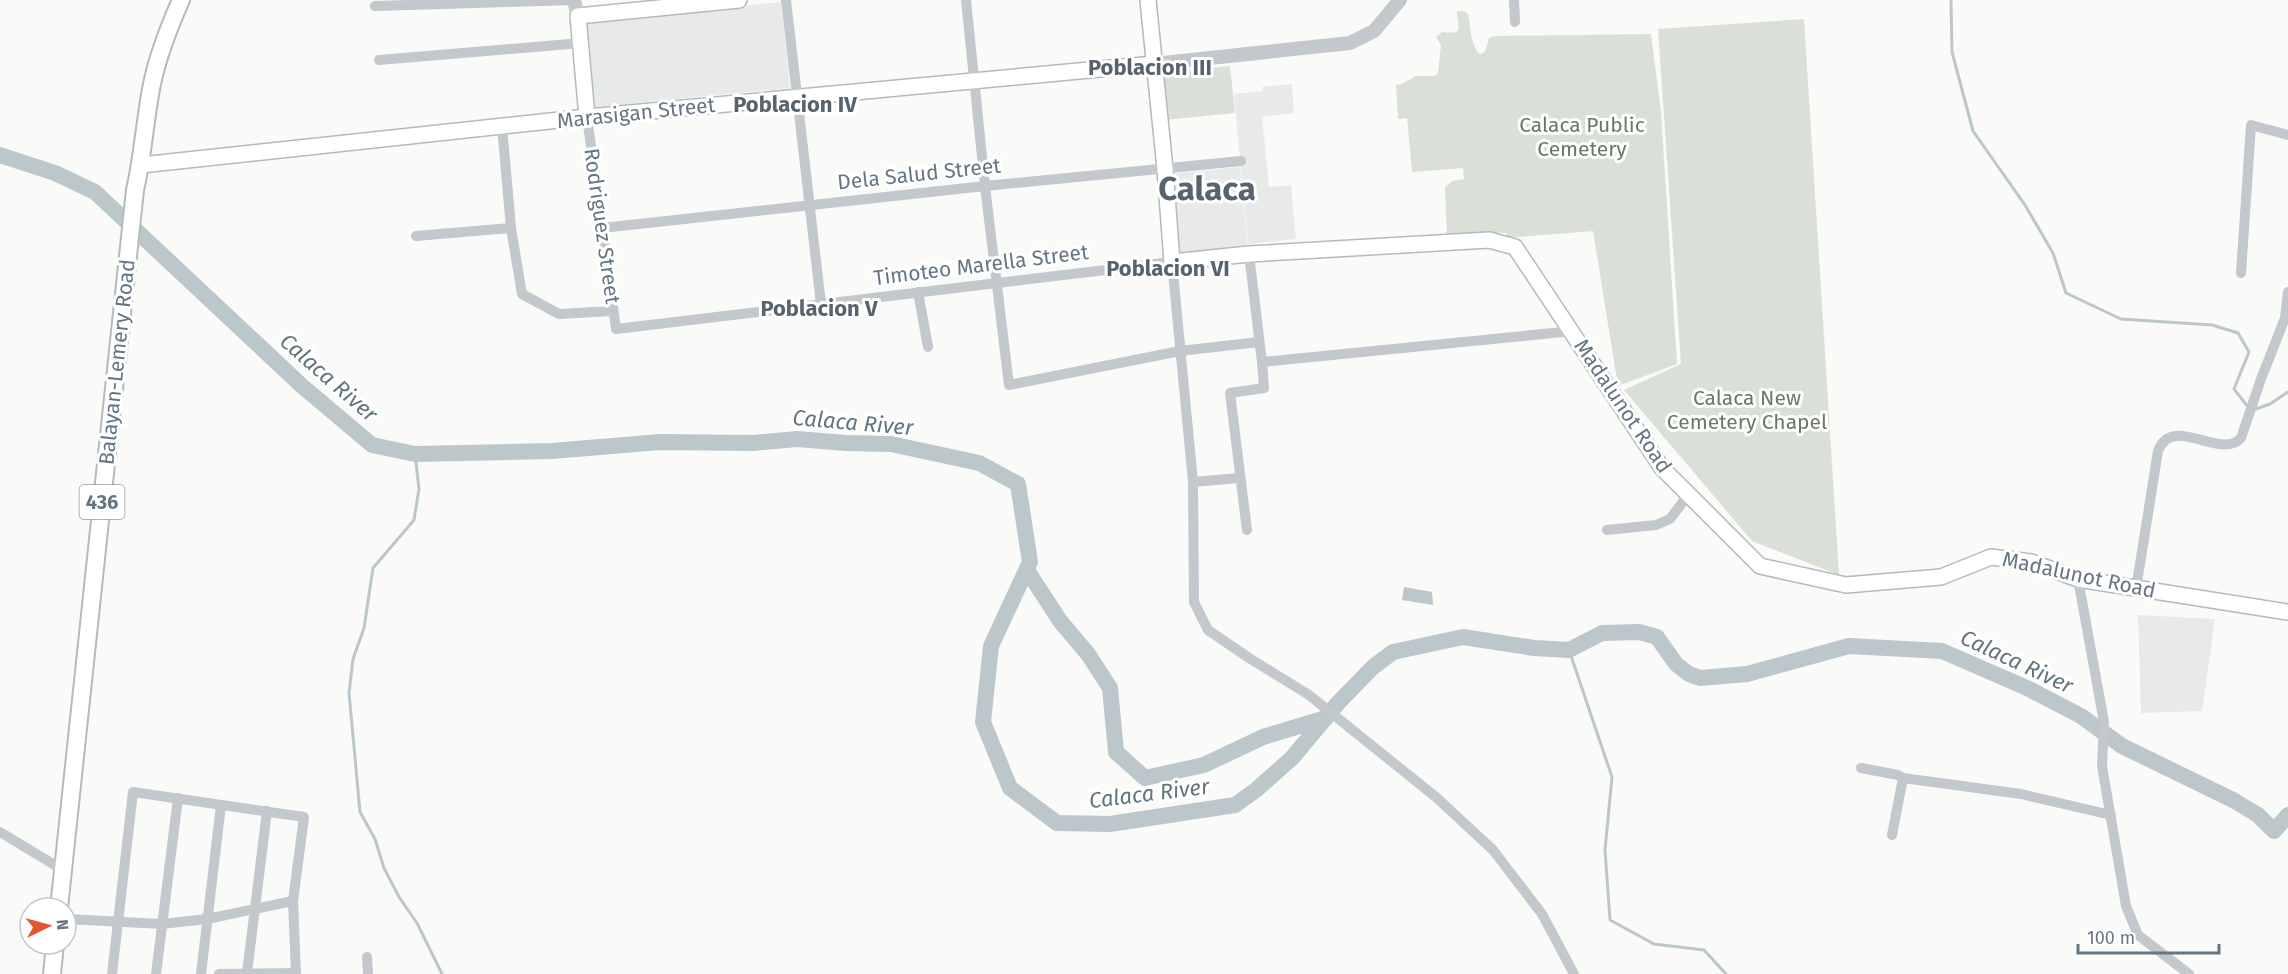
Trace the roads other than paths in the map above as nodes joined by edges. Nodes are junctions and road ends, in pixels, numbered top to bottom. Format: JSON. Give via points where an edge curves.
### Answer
{"nodes":[{"id":1,"x":182,"y":0,"type":"edge"},
{"id":2,"x":574,"y":0,"type":"edge"},
{"id":3,"x":739,"y":0,"type":"edge"},
{"id":4,"x":786,"y":0,"type":"edge"},
{"id":5,"x":966,"y":0,"type":"edge"},
{"id":6,"x":1148,"y":0,"type":"edge"},
{"id":7,"x":1400,"y":0,"type":"edge"},
{"id":8,"x":1514,"y":0,"type":"edge"},
{"id":9,"x":375,"y":6,"type":"dead end"},
{"id":10,"x":578,"y":16,"type":"junction"},
{"id":11,"x":1515,"y":22,"type":"dead end"},
{"id":12,"x":581,"y":43,"type":"junction"},
{"id":13,"x":379,"y":60,"type":"dead end"},
{"id":14,"x":1154,"y":64,"type":"junction"},
{"id":15,"x":975,"y":81,"type":"junction"},
{"id":16,"x":797,"y":97,"type":"junction"},
{"id":17,"x":587,"y":117,"type":"junction"},
{"id":18,"x":502,"y":126,"type":"junction"},
{"id":19,"x":2288,"y":135,"type":"edge"},
{"id":20,"x":1241,"y":161,"type":"dead end"},
{"id":21,"x":141,"y":165,"type":"junction"},
{"id":22,"x":1165,"y":169,"type":"junction"},
{"id":23,"x":985,"y":186,"type":"junction"},
{"id":24,"x":811,"y":205,"type":"junction"},
{"id":25,"x":511,"y":228,"type":"junction"},
{"id":26,"x":602,"y":228,"type":"junction"},
{"id":27,"x":416,"y":236,"type":"dead end"},
{"id":28,"x":1249,"y":254,"type":"junction"},
{"id":29,"x":1172,"y":262,"type":"junction"},
{"id":30,"x":2241,"y":273,"type":"dead end"},
{"id":31,"x":996,"y":283,"type":"junction"},
{"id":32,"x":918,"y":292,"type":"junction"},
{"id":33,"x":2288,"y":292,"type":"edge"},
{"id":34,"x":821,"y":304,"type":"junction"},
{"id":35,"x":613,"y":311,"type":"junction"},
{"id":36,"x":616,"y":330,"type":"joint"},
{"id":37,"x":1573,"y":331,"type":"junction"},
{"id":38,"x":1259,"y":342,"type":"junction"},
{"id":39,"x":928,"y":347,"type":"dead end"},
{"id":40,"x":1180,"y":351,"type":"junction"},
{"id":41,"x":1262,"y":362,"type":"junction"},
{"id":42,"x":1239,"y":478,"type":"junction"},
{"id":43,"x":1193,"y":482,"type":"junction"},
{"id":44,"x":1688,"y":495,"type":"junction"},
{"id":45,"x":1247,"y":530,"type":"dead end"},
{"id":46,"x":1607,"y":530,"type":"dead end"},
{"id":47,"x":2078,"y":579,"type":"junction"},
{"id":48,"x":2136,"y":589,"type":"junction"},
{"id":49,"x":2288,"y":612,"type":"edge"},
{"id":50,"x":1861,"y":768,"type":"dead end"},
{"id":51,"x":1903,"y":778,"type":"junction"},
{"id":52,"x":178,"y":798,"type":"junction"},
{"id":53,"x":221,"y":805,"type":"junction"},
{"id":54,"x":267,"y":811,"type":"junction"},
{"id":55,"x":2111,"y":815,"type":"junction"},
{"id":56,"x":0,"y":832,"type":"edge"},
{"id":57,"x":1892,"y":835,"type":"dead end"},
{"id":58,"x":63,"y":870,"type":"junction"},
{"id":59,"x":60,"y":896,"type":"edge"},
{"id":60,"x":293,"y":901,"type":"junction"},
{"id":61,"x":255,"y":909,"type":"junction"},
{"id":62,"x":207,"y":919,"type":"junction"},
{"id":63,"x":78,"y":920,"type":"edge"},
{"id":64,"x":118,"y":922,"type":"junction"},
{"id":65,"x":162,"y":924,"type":"junction"},
{"id":66,"x":54,"y":956,"type":"edge"},
{"id":67,"x":367,"y":957,"type":"dead end"},
{"id":68,"x":247,"y":973,"type":"edge"},
{"id":69,"x":296,"y":973,"type":"edge"},
{"id":70,"x":52,"y":974,"type":"edge"},
{"id":71,"x":112,"y":974,"type":"edge"},
{"id":72,"x":156,"y":974,"type":"edge"},
{"id":73,"x":201,"y":974,"type":"edge"},
{"id":74,"x":219,"y":974,"type":"edge"},
{"id":75,"x":368,"y":974,"type":"edge"},
{"id":76,"x":1574,"y":974,"type":"edge"},
{"id":77,"x":2189,"y":974,"type":"edge"}],
"edges":[{"from":1,"to":21,"type":"main road","name":"Balayan-Lemery Road","number":"436","via":[[152,82]]},
{"from":2,"to":9,"type":"street"},
{"from":2,"to":10,"type":"street"},
{"from":3,"to":10,"type":"main road"},
{"from":4,"to":16,"type":"street"},
{"from":5,"to":15,"type":"street"},
{"from":6,"to":14,"type":"main road"},
{"from":7,"to":14,"type":"street","name":"Marasigan Street","via":[[1374,31],[1350,43]]},
{"from":8,"to":11,"type":"street"},
{"from":10,"to":12,"type":"main road","name":"Rodriguez Street"},
{"from":12,"to":13,"type":"street"},
{"from":12,"to":17,"type":"main road","name":"Rodriguez Street"},
{"from":14,"to":15,"type":"main road","name":"Marasigan Street"},
{"from":14,"to":22,"type":"main road"},
{"from":15,"to":16,"type":"main road","name":"Marasigan Street"},
{"from":15,"to":23,"type":"street"},
{"from":16,"to":17,"type":"main road","name":"Marasigan Street"},
{"from":16,"to":24,"type":"street"},
{"from":17,"to":18,"type":"main road","name":"Marasigan Street"},
{"from":17,"to":26,"type":"street","name":"Rodriguez Street"},
{"from":18,"to":21,"type":"main road","name":"Marasigan Street"},
{"from":18,"to":25,"type":"street"},
{"from":19,"to":30,"type":"street","via":[[2251,125]]},
{"from":20,"to":22,"type":"street","name":"Dela Salud Street"},
{"from":21,"to":58,"type":"main road","name":"Balayan-Lemery Road","number":"436","via":[[125,279]]},
{"from":22,"to":23,"type":"street","name":"Dela Salud Street"},
{"from":22,"to":29,"type":"main road"},
{"from":23,"to":24,"type":"street","name":"Dela Salud Street"},
{"from":23,"to":31,"type":"street"},
{"from":24,"to":26,"type":"street","name":"Dela Salud Street"},
{"from":24,"to":34,"type":"street"},
{"from":25,"to":27,"type":"street"},
{"from":25,"to":35,"type":"street","via":[[522,294],[559,314]]},
{"from":26,"to":35,"type":"street","name":"Rodriguez Street"},
{"from":28,"to":29,"type":"main road","name":"Madalunot Road"},
{"from":28,"to":37,"type":"main road","name":"Madalunot Road","via":[[1489,240],[1515,246]]},
{"from":28,"to":38,"type":"street"},
{"from":29,"to":31,"type":"street","name":"Timoteo Marella Street"},
{"from":29,"to":40,"type":"street"},
{"from":31,"to":32,"type":"street","name":"Timoteo Marella Street"},
{"from":31,"to":40,"type":"street","via":[[1009,385]]},
{"from":32,"to":34,"type":"street","name":"Timoteo Marella Street"},
{"from":32,"to":39,"type":"street"},
{"from":33,"to":48,"type":"street","via":[[2285,318],[2236,444],[2190,437],[2168,437],[2162,441]]},
{"from":34,"to":36,"type":"street","name":"Timoteo Marella Street"},
{"from":35,"to":36,"type":"street","name":"Rodriguez Street"},
{"from":37,"to":41,"type":"street"},
{"from":37,"to":44,"type":"main road","name":"Madalunot Road","via":[[1662,468]]},
{"from":38,"to":40,"type":"street"},
{"from":38,"to":41,"type":"street"},
{"from":40,"to":43,"type":"street"},
{"from":41,"to":42,"type":"street","via":[[1264,388],[1230,393]]},
{"from":42,"to":43,"type":"street"},
{"from":42,"to":45,"type":"street"},
{"from":43,"to":76,"type":"street","via":[[1194,602],[1208,630],[1309,695],[1429,791],[1493,850],[1542,914]]},
{"from":44,"to":46,"type":"street","via":[[1670,519],[1656,525]]},
{"from":44,"to":47,"type":"main road","name":"Madalunot Road","via":[[1760,566],[1779,571],[1846,585],[1941,577],[1991,556],[2031,562]]},
{"from":47,"to":48,"type":"main road","name":"Madalunot Road"},
{"from":47,"to":55,"type":"street","via":[[2104,722],[2102,766]]},
{"from":48,"to":49,"type":"main road","name":"Madalunot Road"},
{"from":50,"to":51,"type":"street"},
{"from":51,"to":55,"type":"street","via":[[2021,794]]},
{"from":51,"to":57,"type":"street"},
{"from":52,"to":53,"type":"street"},
{"from":52,"to":64,"type":"street","via":[[133,792]]},
{"from":52,"to":65,"type":"street"},
{"from":53,"to":54,"type":"street"},
{"from":53,"to":62,"type":"street"},
{"from":54,"to":60,"type":"street","via":[[304,817]]},
{"from":54,"to":61,"type":"street"},
{"from":55,"to":77,"type":"street","via":[[2126,906],[2138,934]]},
{"from":56,"to":58,"type":"street"},
{"from":58,"to":59,"type":"main road","name":"Balayan-Lemery Road","number":"436"},
{"from":60,"to":61,"type":"street"},
{"from":60,"to":69,"type":"street"},
{"from":61,"to":62,"type":"street"},
{"from":61,"to":68,"type":"street"},
{"from":62,"to":65,"type":"street"},
{"from":62,"to":73,"type":"street"},
{"from":63,"to":64,"type":"street"},
{"from":64,"to":65,"type":"street"},
{"from":64,"to":71,"type":"street"},
{"from":65,"to":72,"type":"street"},
{"from":66,"to":70,"type":"main road"},
{"from":67,"to":75,"type":"street"},
{"from":68,"to":69,"type":"street"},
{"from":68,"to":74,"type":"street"}]}
